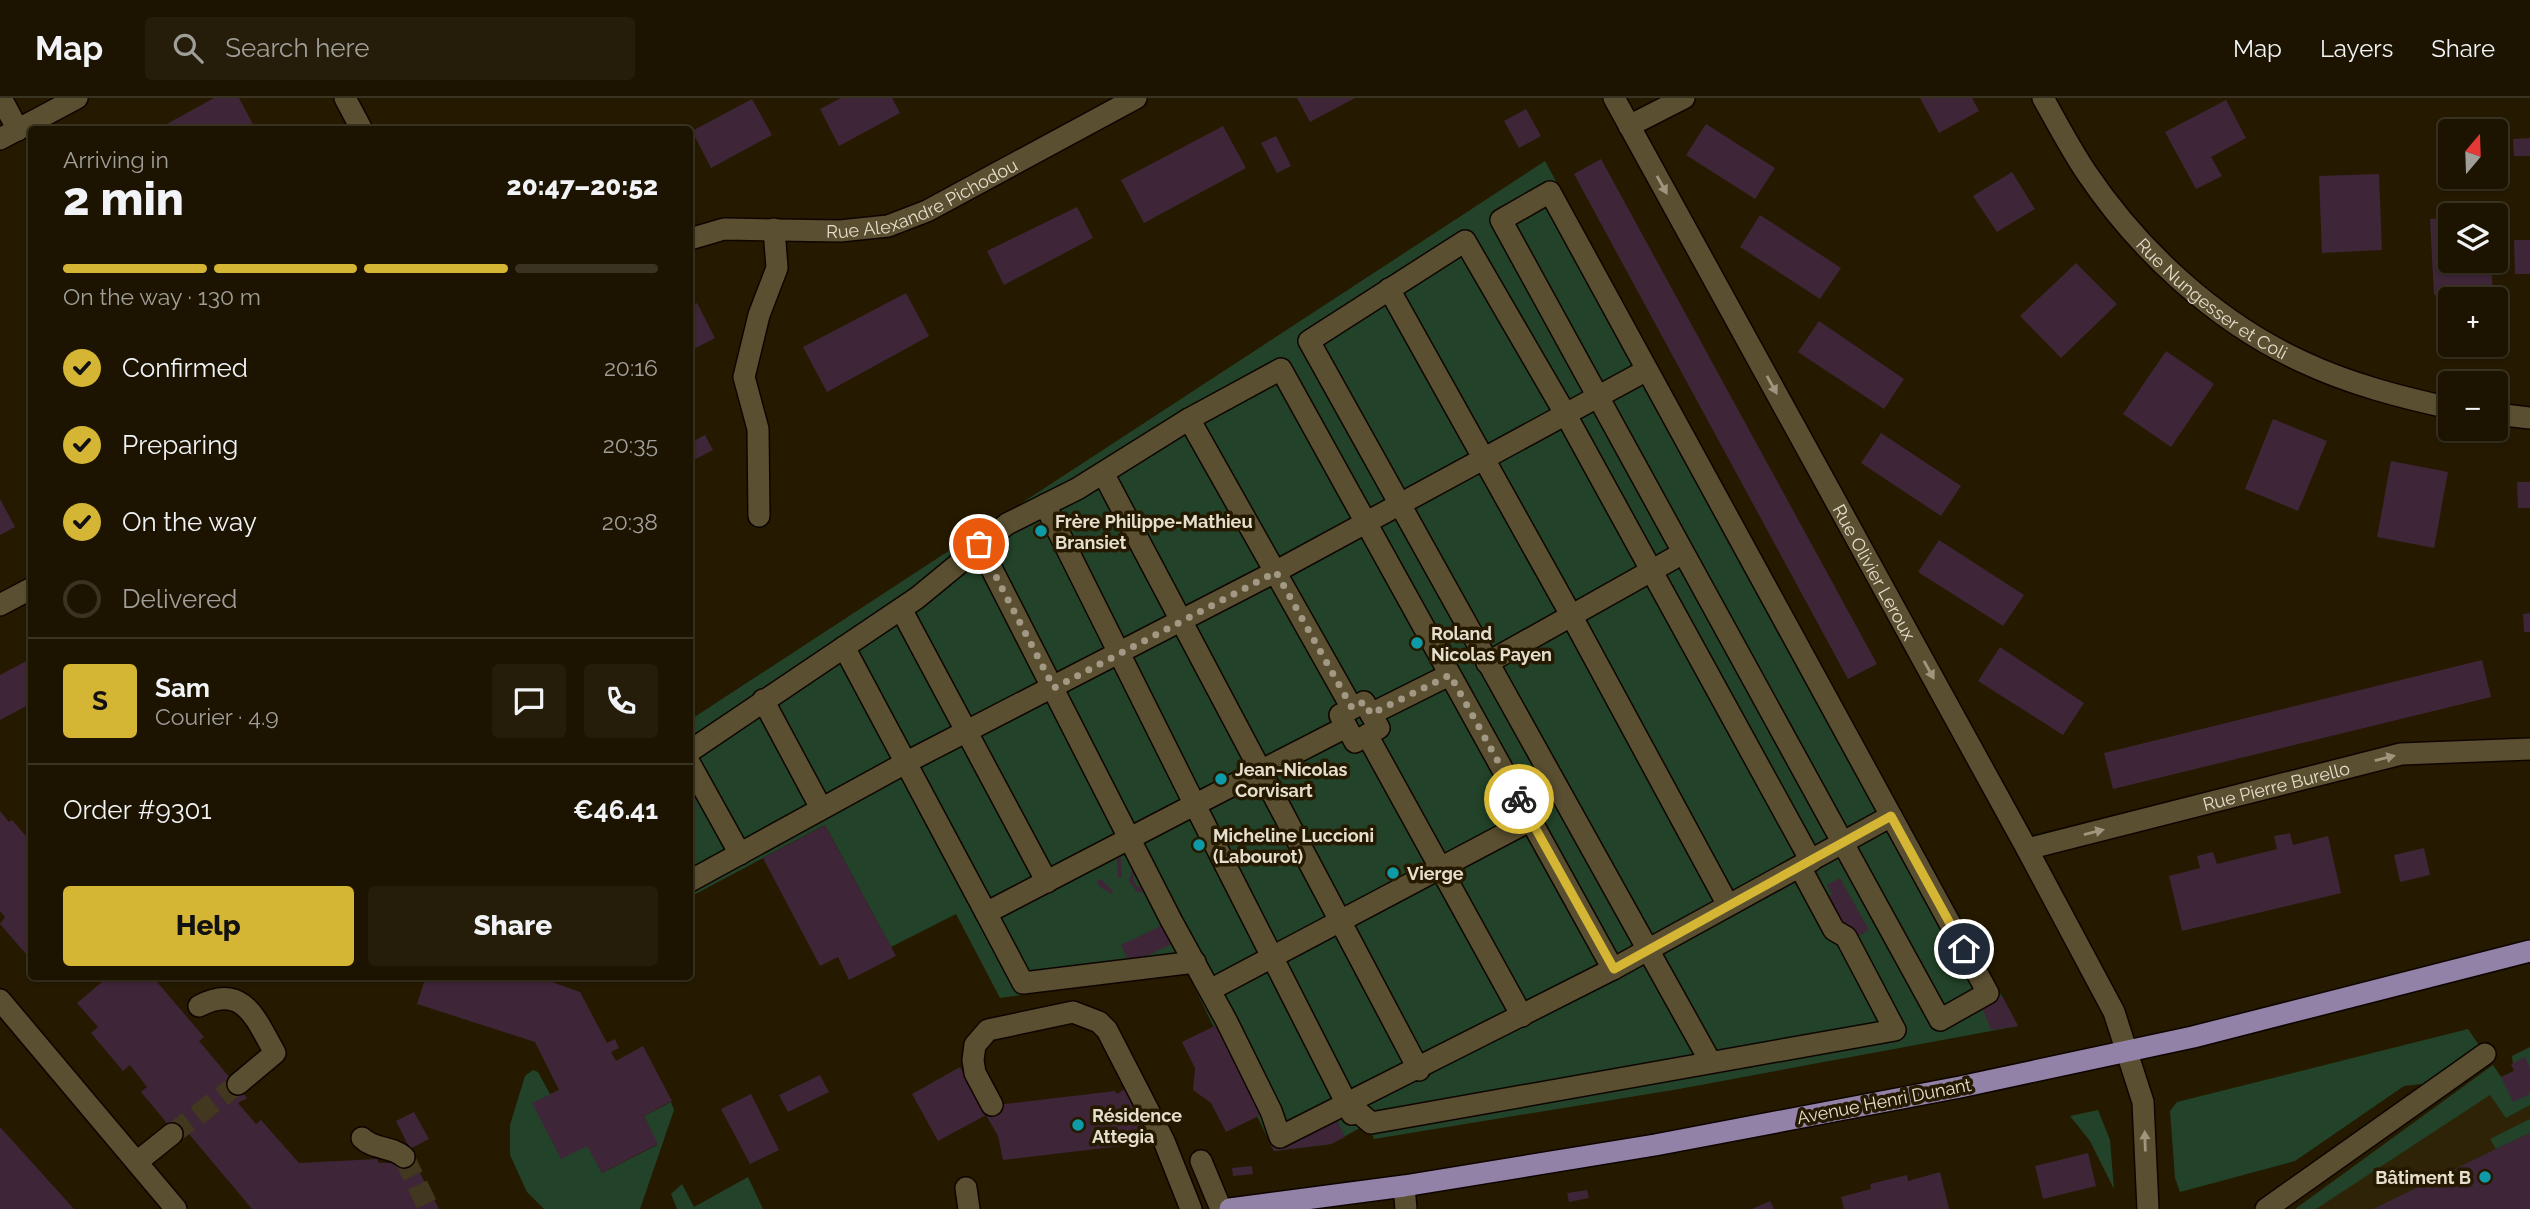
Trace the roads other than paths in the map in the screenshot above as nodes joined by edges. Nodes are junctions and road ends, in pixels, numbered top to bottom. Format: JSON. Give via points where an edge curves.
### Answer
{"nodes":[{"id":1,"x":1,"y":98,"type":"edge"},
{"id":2,"x":77,"y":98,"type":"edge"},
{"id":3,"x":345,"y":98,"type":"edge"},
{"id":4,"x":1136,"y":98,"type":"edge"},
{"id":5,"x":1614,"y":98,"type":"edge"},
{"id":6,"x":1684,"y":98,"type":"edge"},
{"id":7,"x":2043,"y":98,"type":"edge"},
{"id":8,"x":360,"y":126,"type":"edge"},
{"id":9,"x":1629,"y":126,"type":"junction"},
{"id":10,"x":9,"y":135,"type":"edge"},
{"id":11,"x":774,"y":229,"type":"junction"},
{"id":12,"x":693,"y":238,"type":"edge"},
{"id":13,"x":1389,"y":289,"type":"junction"},
{"id":14,"x":1647,"y":370,"type":"junction"},
{"id":15,"x":1597,"y":397,"type":"junction"},
{"id":16,"x":2438,"y":405,"type":"edge"},
{"id":17,"x":1566,"y":415,"type":"junction"},
{"id":18,"x":2508,"y":416,"type":"edge"},
{"id":19,"x":2530,"y":418,"type":"edge"},
{"id":20,"x":1189,"y":419,"type":"junction"},
{"id":21,"x":1484,"y":460,"type":"junction"},
{"id":22,"x":1103,"y":473,"type":"junction"},
{"id":23,"x":1045,"y":505,"type":"junction"},
{"id":24,"x":1402,"y":505,"type":"junction"},
{"id":25,"x":759,"y":516,"type":"dead end"},
{"id":26,"x":1365,"y":524,"type":"junction"},
{"id":27,"x":979,"y":544,"type":"junction"},
{"id":28,"x":1683,"y":553,"type":"junction"},
{"id":29,"x":1651,"y":571,"type":"junction"},
{"id":30,"x":1276,"y":572,"type":"junction"},
{"id":31,"x":28,"y":590,"type":"edge"},
{"id":32,"x":0,"y":604,"type":"edge"},
{"id":33,"x":901,"y":609,"type":"junction"},
{"id":34,"x":1572,"y":615,"type":"junction"},
{"id":35,"x":1182,"y":622,"type":"junction"},
{"id":36,"x":844,"y":648,"type":"junction"},
{"id":37,"x":1119,"y":654,"type":"junction"},
{"id":38,"x":1487,"y":663,"type":"junction"},
{"id":39,"x":1450,"y":675,"type":"junction"},
{"id":40,"x":1054,"y":688,"type":"junction"},
{"id":41,"x":763,"y":700,"type":"junction"},
{"id":42,"x":1359,"y":721,"type":"junction"},
{"id":43,"x":969,"y":732,"type":"junction"},
{"id":44,"x":693,"y":749,"type":"edge"},
{"id":45,"x":2530,"y":749,"type":"edge"},
{"id":46,"x":907,"y":762,"type":"junction"},
{"id":47,"x":693,"y":769,"type":"edge"},
{"id":48,"x":1261,"y":772,"type":"junction"},
{"id":49,"x":1195,"y":804,"type":"junction"},
{"id":50,"x":821,"y":808,"type":"junction"},
{"id":51,"x":1891,"y":816,"type":"junction"},
{"id":52,"x":1531,"y":820,"type":"junction"},
{"id":53,"x":1131,"y":838,"type":"junction"},
{"id":54,"x":1843,"y":843,"type":"junction"},
{"id":55,"x":2027,"y":849,"type":"junction"},
{"id":56,"x":740,"y":854,"type":"junction"},
{"id":57,"x":1805,"y":864,"type":"junction"},
{"id":58,"x":1440,"y":868,"type":"junction"},
{"id":59,"x":693,"y":879,"type":"edge"},
{"id":60,"x":1047,"y":882,"type":"junction"},
{"id":61,"x":1728,"y":905,"type":"junction"},
{"id":62,"x":986,"y":913,"type":"junction"},
{"id":63,"x":1340,"y":921,"type":"junction"},
{"id":64,"x":1649,"y":949,"type":"junction"},
{"id":65,"x":2530,"y":951,"type":"edge"},
{"id":66,"x":1273,"y":958,"type":"junction"},
{"id":67,"x":1195,"y":962,"type":"junction"},
{"id":68,"x":1614,"y":969,"type":"junction"},
{"id":69,"x":1210,"y":990,"type":"junction"},
{"id":70,"x":0,"y":1000,"type":"edge"},
{"id":71,"x":199,"y":1006,"type":"dead end"},
{"id":72,"x":1522,"y":1016,"type":"junction"},
{"id":73,"x":2129,"y":1050,"type":"junction"},
{"id":74,"x":2485,"y":1054,"type":"dead end"},
{"id":75,"x":1710,"y":1061,"type":"junction"},
{"id":76,"x":1419,"y":1069,"type":"junction"},
{"id":77,"x":238,"y":1084,"type":"tunnel mouth"},
{"id":78,"x":1348,"y":1103,"type":"junction"},
{"id":79,"x":992,"y":1105,"type":"dead end"},
{"id":80,"x":1359,"y":1129,"type":"dead end"},
{"id":81,"x":173,"y":1134,"type":"tunnel mouth"},
{"id":82,"x":362,"y":1138,"type":"dead end"},
{"id":83,"x":404,"y":1157,"type":"tunnel mouth"},
{"id":84,"x":1201,"y":1161,"type":"dead end"},
{"id":85,"x":137,"y":1162,"type":"junction"},
{"id":86,"x":1404,"y":1186,"type":"junction"},
{"id":87,"x":1294,"y":1205,"type":"edge"},
{"id":88,"x":176,"y":1209,"type":"edge"},
{"id":89,"x":1191,"y":1209,"type":"edge"},
{"id":90,"x":1221,"y":1209,"type":"edge"},
{"id":91,"x":1230,"y":1209,"type":"edge"},
{"id":92,"x":1406,"y":1209,"type":"edge"},
{"id":93,"x":2148,"y":1209,"type":"edge"},
{"id":94,"x":2266,"y":1209,"type":"edge"}],
"edges":[{"from":1,"to":10,"type":"street"},
{"from":2,"to":10,"type":"street"},
{"from":3,"to":8,"type":"street"},
{"from":4,"to":11,"type":"street","name":"Rue Alexandre Pichodou","via":[[927,211],[888,226],[840,231]]},
{"from":5,"to":9,"type":"street","name":"Rue Olivier Leroux"},
{"from":6,"to":9,"type":"street"},
{"from":7,"to":16,"type":"street","name":"Rue Nungesser et Coli","via":[[2086,172],[2131,230],[2207,302],[2304,362],[2389,394]]},
{"from":9,"to":55,"type":"street","name":"Rue Olivier Leroux","one_way":true},
{"from":11,"to":12,"type":"street","name":"Rue Alexandre Pichodou","via":[[724,229]]},
{"from":11,"to":25,"type":"street","via":[[777,268],[759,315],[744,377],[758,429]]},
{"from":13,"to":17,"type":"street","via":[[1465,241]]},
{"from":13,"to":21,"type":"street"},
{"from":13,"to":24,"type":"street","via":[[1309,341]]},
{"from":14,"to":15,"type":"street"},
{"from":14,"to":15,"type":"street","via":[[1550,192],[1501,220]]},
{"from":14,"to":51,"type":"street"},
{"from":15,"to":17,"type":"street"},
{"from":15,"to":28,"type":"street"},
{"from":17,"to":21,"type":"street"},
{"from":17,"to":29,"type":"street"},
{"from":18,"to":19,"type":"street"},
{"from":20,"to":22,"type":"street"},
{"from":20,"to":26,"type":"street","via":[[1281,369]]},
{"from":20,"to":30,"type":"street"},
{"from":21,"to":24,"type":"street"},
{"from":21,"to":34,"type":"street"},
{"from":22,"to":23,"type":"street"},
{"from":22,"to":35,"type":"street"},
{"from":23,"to":27,"type":"street"},
{"from":23,"to":37,"type":"street"},
{"from":24,"to":26,"type":"street"},
{"from":24,"to":38,"type":"street"},
{"from":26,"to":30,"type":"street"},
{"from":26,"to":39,"type":"street"},
{"from":27,"to":33,"type":"street"},
{"from":27,"to":40,"type":"street"},
{"from":28,"to":29,"type":"street"},
{"from":28,"to":54,"type":"street"},
{"from":29,"to":34,"type":"street"},
{"from":29,"to":57,"type":"street"},
{"from":30,"to":35,"type":"street"},
{"from":30,"to":42,"type":"street"},
{"from":31,"to":32,"type":"street"},
{"from":33,"to":36,"type":"street"},
{"from":33,"to":43,"type":"street"},
{"from":34,"to":38,"type":"street"},
{"from":34,"to":61,"type":"street"},
{"from":35,"to":37,"type":"street"},
{"from":35,"to":48,"type":"street"},
{"from":36,"to":41,"type":"street"},
{"from":36,"to":46,"type":"street"},
{"from":37,"to":40,"type":"street"},
{"from":37,"to":49,"type":"street"},
{"from":38,"to":64,"type":"street"},
{"from":39,"to":42,"type":"street"},
{"from":39,"to":52,"type":"street"},
{"from":40,"to":43,"type":"street"},
{"from":40,"to":53,"type":"street"},
{"from":41,"to":44,"type":"street"},
{"from":41,"to":50,"type":"street"},
{"from":42,"to":48,"type":"street"},
{"from":42,"to":58,"type":"street"},
{"from":43,"to":46,"type":"street"},
{"from":43,"to":60,"type":"street"},
{"from":55,"to":45,"type":"street","name":"Rue Pierre Burello","one_way":true,"via":[[2401,754]]},
{"from":46,"to":50,"type":"street"},
{"from":46,"to":62,"type":"street"},
{"from":47,"to":56,"type":"street"},
{"from":48,"to":49,"type":"street"},
{"from":48,"to":63,"type":"street"},
{"from":49,"to":53,"type":"street"},
{"from":49,"to":66,"type":"street"},
{"from":50,"to":56,"type":"street"},
{"from":51,"to":54,"type":"street"},
{"from":51,"to":54,"type":"street","via":[[1988,993],[1976,1000],[1940,1020]]},
{"from":52,"to":58,"type":"street"},
{"from":52,"to":68,"type":"street"},
{"from":53,"to":60,"type":"street"},
{"from":53,"to":67,"type":"street"},
{"from":54,"to":57,"type":"street"},
{"from":55,"to":73,"type":"street","name":"Rue Olivier Leroux"},
{"from":56,"to":59,"type":"street"},
{"from":57,"to":61,"type":"street"},
{"from":57,"to":75,"type":"street","via":[[1834,930],[1846,937],[1895,1030]]},
{"from":58,"to":63,"type":"street"},
{"from":58,"to":72,"type":"street"},
{"from":60,"to":62,"type":"street"},
{"from":61,"to":64,"type":"street"},
{"from":62,"to":67,"type":"street","via":[[1023,983]]},
{"from":63,"to":66,"type":"street"},
{"from":63,"to":76,"type":"street"},
{"from":64,"to":68,"type":"street"},
{"from":64,"to":75,"type":"street"},
{"from":65,"to":73,"type":"main road","name":"Avenue Henri Dunant"},
{"from":66,"to":69,"type":"street"},
{"from":66,"to":78,"type":"street"},
{"from":67,"to":69,"type":"street"},
{"from":68,"to":72,"type":"street"},
{"from":69,"to":78,"type":"street","via":[[1280,1137]]},
{"from":70,"to":85,"type":"street"},
{"from":71,"to":77,"type":"street","via":[[224,996],[235,999],[254,1017],[275,1053]]},
{"from":72,"to":76,"type":"street"},
{"from":73,"to":86,"type":"main road","name":"Avenue Henri Dunant","via":[[1668,1143]]},
{"from":93,"to":73,"type":"street","name":"Rue Olivier Leroux","one_way":true,"via":[[2144,1102]]},
{"from":74,"to":94,"type":"street"},
{"from":75,"to":78,"type":"street","via":[[1371,1123]]},
{"from":76,"to":78,"type":"street"},
{"from":78,"to":80,"type":"street"},
{"from":79,"to":89,"type":"street","via":[[973,1060],[975,1045],[988,1030],[1073,1012],[1099,1021],[1164,1141]]},
{"from":81,"to":85,"type":"street"},
{"from":82,"to":83,"type":"street"},
{"from":84,"to":90,"type":"street"},
{"from":85,"to":88,"type":"street"},
{"from":86,"to":87,"type":"main road","name":"Avenue Henri Dunant"},
{"from":86,"to":92,"type":"street"},
{"from":87,"to":91,"type":"main road","name":"Avenue Henri Dunant"}]}
